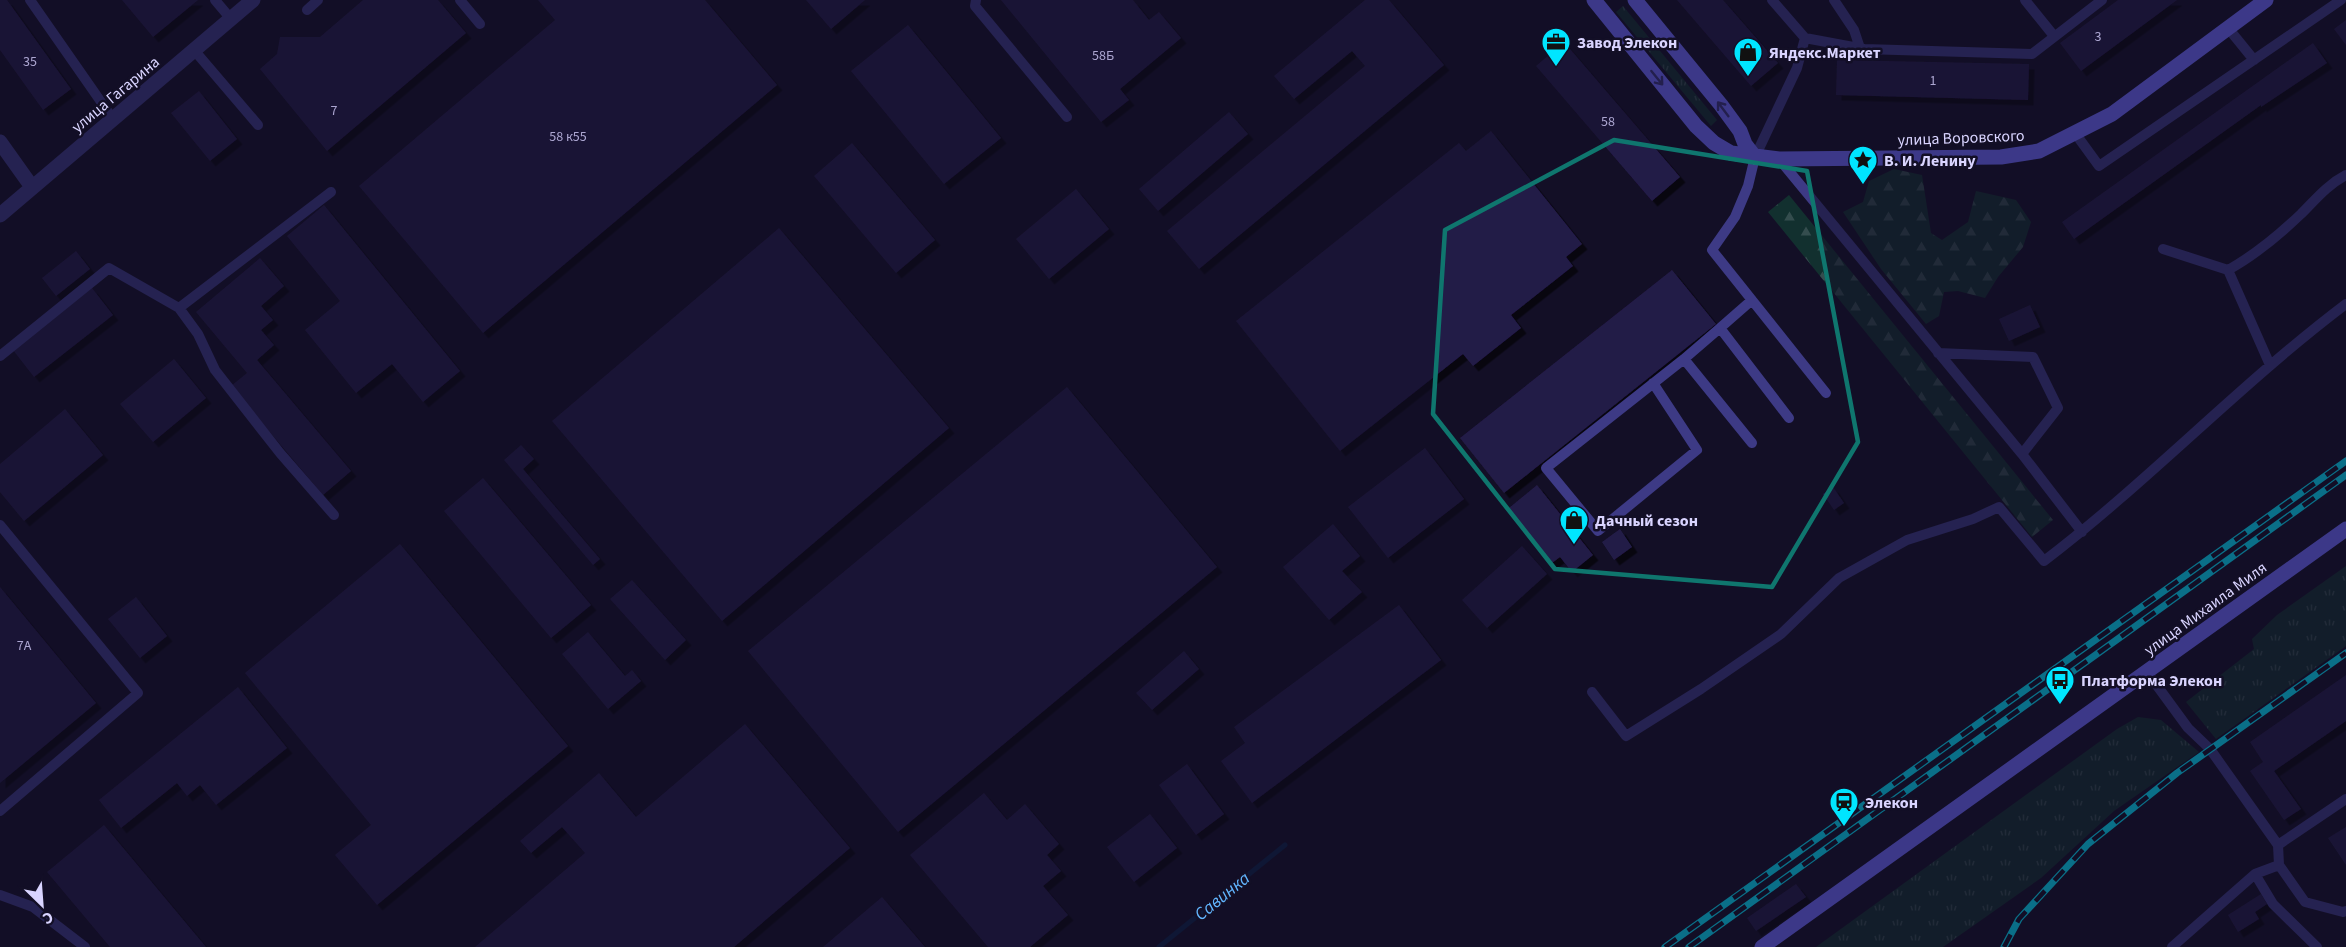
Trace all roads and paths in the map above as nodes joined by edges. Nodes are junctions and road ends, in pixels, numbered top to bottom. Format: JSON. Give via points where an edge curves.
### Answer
{"nodes":[{"id":1,"x":30,"y":0,"type":"edge"},
{"id":2,"x":215,"y":0,"type":"edge"},
{"id":3,"x":253,"y":0,"type":"edge"},
{"id":4,"x":318,"y":0,"type":"edge"},
{"id":5,"x":460,"y":0,"type":"edge"},
{"id":6,"x":976,"y":0,"type":"edge"},
{"id":7,"x":1594,"y":0,"type":"edge"},
{"id":8,"x":1635,"y":0,"type":"edge"},
{"id":9,"x":1772,"y":0,"type":"edge"},
{"id":10,"x":1834,"y":0,"type":"edge"},
{"id":11,"x":2025,"y":0,"type":"edge"},
{"id":12,"x":2102,"y":0,"type":"edge"},
{"id":13,"x":2266,"y":0,"type":"edge"},
{"id":14,"x":2341,"y":0,"type":"edge"},
{"id":15,"x":307,"y":10,"type":"dead end"},
{"id":16,"x":231,"y":19,"type":"junction"},
{"id":17,"x":480,"y":24,"type":"dead end"},
{"id":18,"x":2228,"y":28,"type":"junction"},
{"id":19,"x":2054,"y":36,"type":"junction"},
{"id":20,"x":1805,"y":38,"type":"junction"},
{"id":21,"x":1860,"y":48,"type":"junction"},
{"id":22,"x":194,"y":50,"type":"junction"},
{"id":23,"x":2253,"y":60,"type":"junction"},
{"id":24,"x":1067,"y":117,"type":"dead end"},
{"id":25,"x":113,"y":119,"type":"junction"},
{"id":26,"x":258,"y":125,"type":"dead end"},
{"id":27,"x":2075,"y":133,"type":"junction"},
{"id":28,"x":0,"y":142,"type":"edge"},
{"id":29,"x":1755,"y":157,"type":"junction"},
{"id":30,"x":1779,"y":159,"type":"junction"},
{"id":31,"x":2346,"y":175,"type":"edge"},
{"id":32,"x":32,"y":188,"type":"junction"},
{"id":33,"x":331,"y":192,"type":"dead end"},
{"id":34,"x":0,"y":215,"type":"edge"},
{"id":35,"x":2163,"y":249,"type":"dead end"},
{"id":36,"x":2228,"y":270,"type":"junction"},
{"id":37,"x":1752,"y":300,"type":"junction"},
{"id":38,"x":2346,"y":304,"type":"edge"},
{"id":39,"x":179,"y":308,"type":"junction"},
{"id":40,"x":1720,"y":328,"type":"junction"},
{"id":41,"x":1938,"y":353,"type":"junction"},
{"id":42,"x":0,"y":356,"type":"edge"},
{"id":43,"x":1684,"y":359,"type":"junction"},
{"id":44,"x":2270,"y":365,"type":"junction"},
{"id":45,"x":1653,"y":383,"type":"junction"},
{"id":46,"x":1826,"y":393,"type":"dead end"},
{"id":47,"x":1789,"y":418,"type":"dead end"},
{"id":48,"x":1752,"y":443,"type":"dead end"},
{"id":49,"x":2022,"y":454,"type":"junction"},
{"id":50,"x":334,"y":515,"type":"dead end"},
{"id":51,"x":0,"y":525,"type":"edge"},
{"id":52,"x":2346,"y":529,"type":"edge"},
{"id":53,"x":2082,"y":532,"type":"junction"},
{"id":54,"x":2147,"y":672,"type":"junction"},
{"id":55,"x":1592,"y":692,"type":"dead end"},
{"id":56,"x":2346,"y":800,"type":"edge"},
{"id":57,"x":0,"y":810,"type":"edge"},
{"id":58,"x":2278,"y":844,"type":"junction"},
{"id":59,"x":2279,"y":865,"type":"junction"},
{"id":60,"x":2255,"y":874,"type":"junction"},
{"id":61,"x":0,"y":895,"type":"edge"},
{"id":62,"x":2346,"y":910,"type":"edge"},
{"id":63,"x":85,"y":947,"type":"edge"},
{"id":64,"x":1762,"y":947,"type":"edge"},
{"id":65,"x":2172,"y":947,"type":"edge"},
{"id":66,"x":2317,"y":947,"type":"edge"}],
"edges":[{"from":1,"to":25,"type":"lane"},
{"from":2,"to":16,"type":"lane"},
{"from":3,"to":16,"type":"street","name":"улица Гагарина"},
{"from":4,"to":15,"type":"lane"},
{"from":5,"to":17,"type":"lane"},
{"from":6,"to":24,"type":"lane","via":[[975,6]]},
{"from":7,"to":29,"type":"street","name":"улица Воровского","one_way":true,"via":[[1702,132],[1731,153]]},
{"from":29,"to":8,"type":"street","one_way":true,"via":[[1721,105]]},
{"from":9,"to":20,"type":"lane"},
{"from":10,"to":21,"type":"lane","via":[[1854,30]]},
{"from":11,"to":19,"type":"lane"},
{"from":12,"to":19,"type":"lane"},
{"from":13,"to":18,"type":"street","name":"улица Воровского"},
{"from":14,"to":23,"type":"lane"},
{"from":16,"to":22,"type":"street","name":"улица Гагарина"},
{"from":18,"to":23,"type":"lane"},
{"from":18,"to":27,"type":"street","name":"улица Воровского","via":[[2112,114]]},
{"from":19,"to":21,"type":"lane","via":[[2032,54]]},
{"from":20,"to":21,"type":"lane"},
{"from":20,"to":29,"type":"lane","via":[[1797,68]]},
{"from":22,"to":25,"type":"street","name":"улица Гагарина"},
{"from":22,"to":26,"type":"lane"},
{"from":23,"to":27,"type":"lane","via":[[2099,166]]},
{"from":25,"to":32,"type":"street","name":"улица Гагарина"},
{"from":27,"to":30,"type":"street","name":"улица Воровского","via":[[2039,152],[2001,157]]},
{"from":28,"to":32,"type":"street"},
{"from":29,"to":30,"type":"street","name":"улица Воровского"},
{"from":29,"to":37,"type":"lane","via":[[1735,217],[1712,250]]},
{"from":30,"to":41,"type":"lane"},
{"from":31,"to":36,"type":"lane","via":[[2321,192],[2263,248]]},
{"from":32,"to":34,"type":"street","name":"улица Гагарина"},
{"from":33,"to":39,"type":"lane"},
{"from":35,"to":36,"type":"lane"},
{"from":36,"to":44,"type":"lane"},
{"from":37,"to":40,"type":"lane"},
{"from":37,"to":46,"type":"lane"},
{"from":38,"to":44,"type":"lane"},
{"from":39,"to":42,"type":"lane","via":[[109,268]]},
{"from":39,"to":50,"type":"lane","via":[[198,334],[215,370]]},
{"from":40,"to":43,"type":"lane"},
{"from":40,"to":47,"type":"lane"},
{"from":41,"to":49,"type":"lane"},
{"from":41,"to":49,"type":"lane","via":[[2033,357],[2058,408]]},
{"from":43,"to":45,"type":"lane"},
{"from":43,"to":48,"type":"lane"},
{"from":44,"to":53,"type":"lane"},
{"from":45,"to":45,"type":"lane","via":[[1546,468],[1598,531],[1697,450]]},
{"from":49,"to":53,"type":"lane"},
{"from":51,"to":57,"type":"lane","via":[[138,693]]},
{"from":52,"to":54,"type":"street","name":"улица Михаила Миля"},
{"from":53,"to":55,"type":"lane","via":[[2044,561],[1999,507],[1907,540],[1839,578],[1781,634],[1626,735]]},
{"from":54,"to":58,"type":"lane","via":[[2188,728],[2210,749]]},
{"from":54,"to":64,"type":"street","name":"улица Михаила Миля"},
{"from":56,"to":58,"type":"lane"},
{"from":58,"to":59,"type":"lane"},
{"from":59,"to":60,"type":"lane"},
{"from":59,"to":62,"type":"lane","via":[[2305,902]]},
{"from":60,"to":65,"type":"lane"},
{"from":60,"to":66,"type":"lane","via":[[2273,904]]},
{"from":61,"to":63,"type":"lane","via":[[33,907]]}]}
